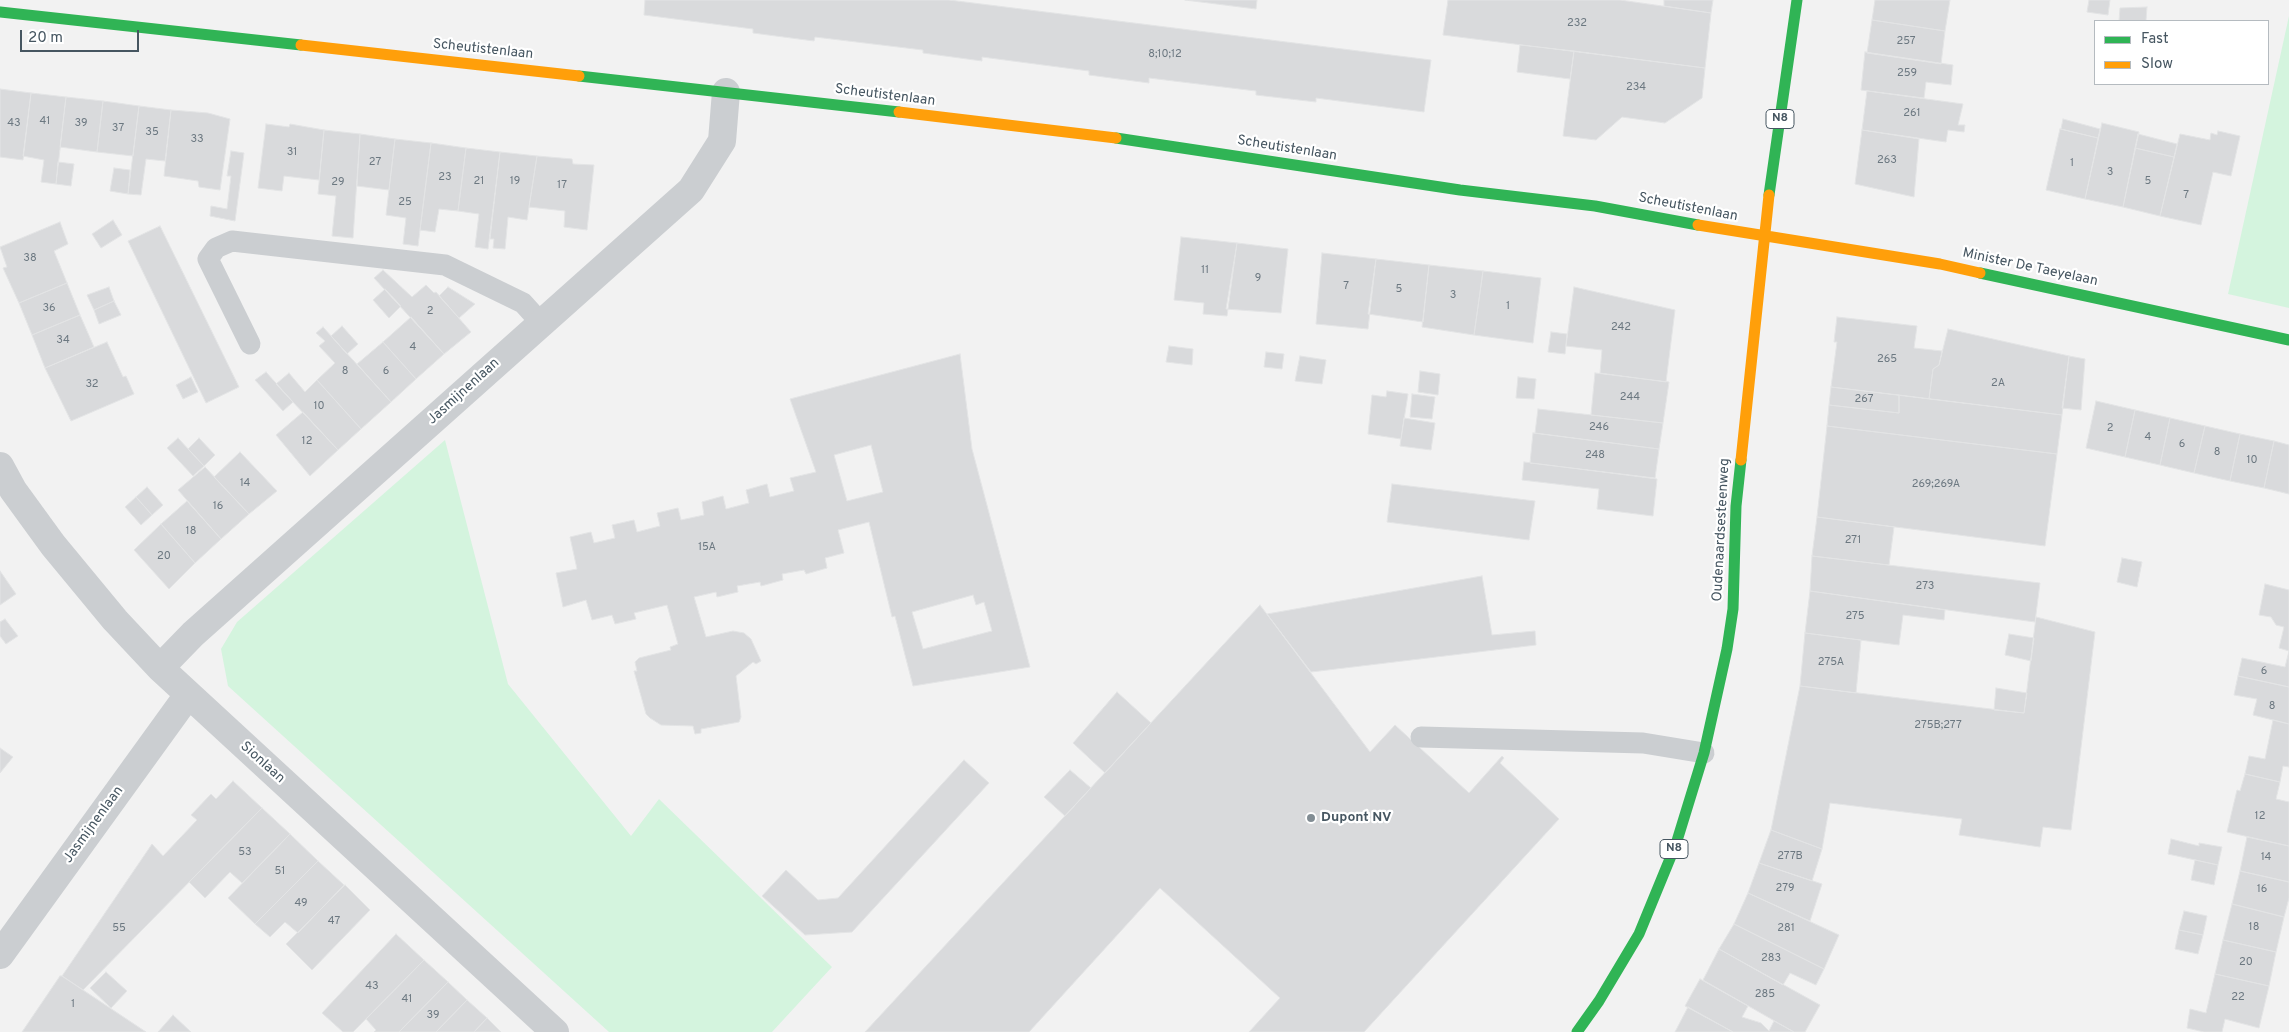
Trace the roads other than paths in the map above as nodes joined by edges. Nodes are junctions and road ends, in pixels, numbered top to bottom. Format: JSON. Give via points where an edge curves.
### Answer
{"nodes":[{"id":1,"x":1797,"y":0,"type":"edge"},
{"id":2,"x":0,"y":12,"type":"edge"},
{"id":3,"x":726,"y":92,"type":"junction"},
{"id":4,"x":1763,"y":237,"type":"junction"},
{"id":5,"x":541,"y":323,"type":"junction"},
{"id":6,"x":2289,"y":340,"type":"edge"},
{"id":7,"x":250,"y":344,"type":"dead end"},
{"id":8,"x":0,"y":466,"type":"edge"},
{"id":9,"x":160,"y":668,"type":"junction"},
{"id":10,"x":188,"y":695,"type":"junction"},
{"id":11,"x":1421,"y":737,"type":"dead end"},
{"id":12,"x":1704,"y":753,"type":"junction"},
{"id":13,"x":0,"y":955,"type":"edge"},
{"id":14,"x":556,"y":1032,"type":"edge"},
{"id":15,"x":1576,"y":1032,"type":"edge"}],
"edges":[{"from":1,"to":4,"type":"street","name":"Oudenaardsesteenweg","number":"N8"},
{"from":2,"to":3,"type":"street","name":"Scheutistenlaan"},
{"from":3,"to":4,"type":"street","name":"Scheutistenlaan","via":[[1094,135],[1460,190],[1595,206]]},
{"from":3,"to":5,"type":"street","name":"Jasmijnenlaan","via":[[722,141],[691,190]]},
{"from":4,"to":6,"type":"street","name":"Minister De Taeyelaan","via":[[1940,264]]},
{"from":4,"to":12,"type":"street","name":"Oudenaardsesteenweg","number":"N8","via":[[1736,506],[1733,609]]},
{"from":5,"to":7,"type":"lane","via":[[523,303],[445,264],[232,242],[216,248],[208,259]]},
{"from":5,"to":9,"type":"street","name":"Jasmijnenlaan","via":[[193,634]]},
{"from":8,"to":9,"type":"street","name":"Sionlaan","via":[[13,490],[53,545]]},
{"from":9,"to":10,"type":"street","name":"Sionlaan"},
{"from":10,"to":13,"type":"street","name":"Jasmijnenlaan"},
{"from":10,"to":14,"type":"street","name":"Sionlaan"},
{"from":11,"to":12,"type":"lane","via":[[1643,743]]},
{"from":12,"to":15,"type":"street","name":"Oudenaardsesteenweg","number":"N8","via":[[1676,844],[1639,934],[1599,1001]]}]}
